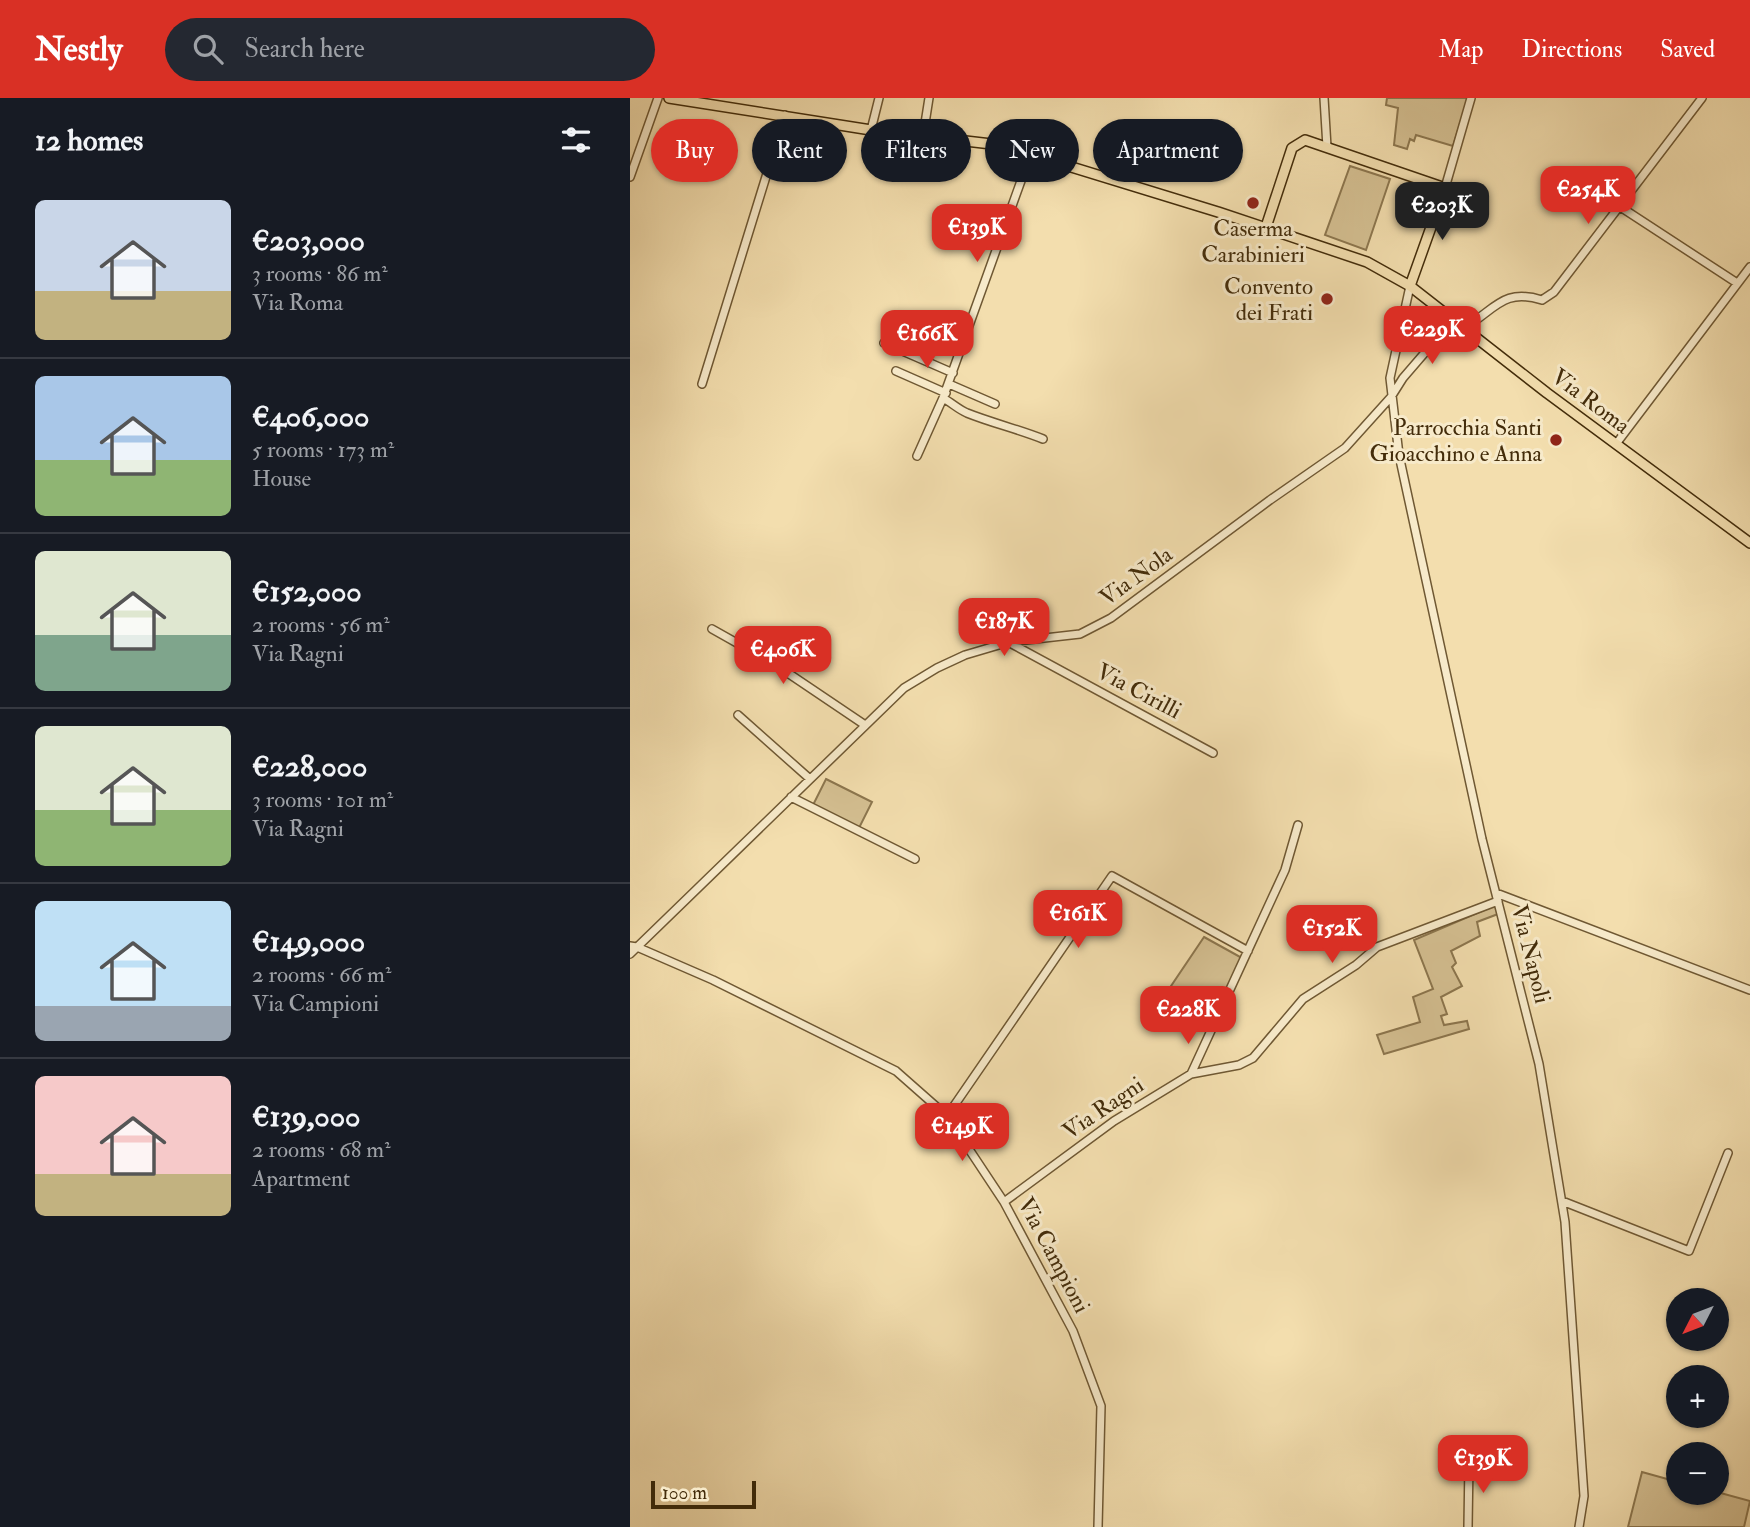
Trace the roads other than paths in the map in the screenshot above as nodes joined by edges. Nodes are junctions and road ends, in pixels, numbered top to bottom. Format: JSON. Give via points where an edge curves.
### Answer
{"nodes":[{"id":1,"x":658,"y":98,"type":"edge"},
{"id":2,"x":669,"y":98,"type":"edge"},
{"id":3,"x":878,"y":98,"type":"edge"},
{"id":4,"x":929,"y":98,"type":"edge"},
{"id":5,"x":1324,"y":98,"type":"edge"},
{"id":6,"x":1471,"y":98,"type":"edge"},
{"id":7,"x":1702,"y":98,"type":"edge"},
{"id":8,"x":785,"y":115,"type":"junction"},
{"id":9,"x":873,"y":119,"type":"edge"},
{"id":10,"x":926,"y":119,"type":"edge"},
{"id":11,"x":861,"y":128,"type":"edge"},
{"id":12,"x":1327,"y":147,"type":"junction"},
{"id":13,"x":1079,"y":168,"type":"edge"},
{"id":14,"x":630,"y":177,"type":"edge"},
{"id":15,"x":1021,"y":182,"type":"edge"},
{"id":16,"x":1445,"y":188,"type":"junction"},
{"id":17,"x":1619,"y":206,"type":"junction"},
{"id":18,"x":1266,"y":227,"type":"junction"},
{"id":19,"x":1750,"y":267,"type":"edge"},
{"id":20,"x":1737,"y":284,"type":"junction"},
{"id":21,"x":1410,"y":286,"type":"junction"},
{"id":22,"x":1453,"y":320,"type":"junction"},
{"id":23,"x":1464,"y":328,"type":"junction"},
{"id":24,"x":884,"y":343,"type":"dead end"},
{"id":25,"x":896,"y":372,"type":"dead end"},
{"id":26,"x":953,"y":373,"type":"junction"},
{"id":27,"x":702,"y":384,"type":"dead end"},
{"id":28,"x":949,"y":384,"type":"junction"},
{"id":29,"x":944,"y":396,"type":"junction"},
{"id":30,"x":1391,"y":397,"type":"junction"},
{"id":31,"x":995,"y":404,"type":"dead end"},
{"id":32,"x":1043,"y":439,"type":"dead end"},
{"id":33,"x":1616,"y":444,"type":"junction"},
{"id":34,"x":917,"y":456,"type":"dead end"},
{"id":35,"x":1750,"y":543,"type":"edge"},
{"id":36,"x":712,"y":629,"type":"dead end"},
{"id":37,"x":1009,"y":642,"type":"junction"},
{"id":38,"x":738,"y":715,"type":"dead end"},
{"id":39,"x":865,"y":725,"type":"junction"},
{"id":40,"x":1213,"y":753,"type":"dead end"},
{"id":41,"x":810,"y":779,"type":"junction"},
{"id":42,"x":791,"y":797,"type":"junction"},
{"id":43,"x":1298,"y":825,"type":"dead end"},
{"id":44,"x":915,"y":859,"type":"dead end"},
{"id":45,"x":1497,"y":897,"type":"junction"},
{"id":46,"x":634,"y":947,"type":"edge"},
{"id":47,"x":1248,"y":951,"type":"junction"},
{"id":48,"x":630,"y":954,"type":"edge"},
{"id":49,"x":1750,"y":990,"type":"edge"},
{"id":50,"x":1191,"y":1074,"type":"junction"},
{"id":51,"x":947,"y":1116,"type":"junction"},
{"id":52,"x":1728,"y":1153,"type":"dead end"},
{"id":53,"x":1562,"y":1201,"type":"junction"},
{"id":54,"x":1004,"y":1202,"type":"junction"},
{"id":55,"x":1469,"y":1462,"type":"dead end"},
{"id":56,"x":1098,"y":1527,"type":"edge"},
{"id":57,"x":1468,"y":1527,"type":"edge"},
{"id":58,"x":1579,"y":1527,"type":"edge"}],
"edges":[{"from":1,"to":14,"type":"street"},
{"from":2,"to":8,"type":"main road","name":"Via Roma"},
{"from":3,"to":9,"type":"street"},
{"from":4,"to":10,"type":"street"},
{"from":5,"to":12,"type":"street"},
{"from":6,"to":16,"type":"street"},
{"from":7,"to":17,"type":"street"},
{"from":8,"to":11,"type":"main road","name":"Via Roma"},
{"from":8,"to":27,"type":"street"},
{"from":12,"to":16,"type":"main road"},
{"from":12,"to":18,"type":"main road","via":[[1305,140],[1292,148]]},
{"from":13,"to":18,"type":"main road","name":"Via Roma"},
{"from":15,"to":26,"type":"street"},
{"from":16,"to":21,"type":"main road"},
{"from":17,"to":20,"type":"street"},
{"from":17,"to":23,"type":"street","via":[[1546,299],[1511,296]]},
{"from":18,"to":21,"type":"main road","name":"Via Roma","via":[[1367,262]]},
{"from":19,"to":20,"type":"street"},
{"from":20,"to":33,"type":"street"},
{"from":21,"to":22,"type":"main road","name":"Via Roma"},
{"from":21,"to":30,"type":"street","name":"Via Napoli","via":[[1390,378]]},
{"from":22,"to":23,"type":"main road","name":"Via Roma"},
{"from":22,"to":30,"type":"street","name":"Via Nola"},
{"from":23,"to":33,"type":"main road","name":"Via Roma"},
{"from":24,"to":26,"type":"street"},
{"from":25,"to":29,"type":"street"},
{"from":26,"to":28,"type":"street"},
{"from":28,"to":29,"type":"street"},
{"from":28,"to":31,"type":"street"},
{"from":29,"to":32,"type":"street","via":[[968,414]]},
{"from":29,"to":34,"type":"street"},
{"from":30,"to":37,"type":"street","name":"Via Nola","via":[[1346,448],[1100,626],[1072,636]]},
{"from":30,"to":45,"type":"street","name":"Via Napoli","via":[[1399,455]]},
{"from":33,"to":35,"type":"main road","name":"Via Roma"},
{"from":36,"to":39,"type":"street","via":[[776,665]]},
{"from":37,"to":39,"type":"street","name":"Via Nola","via":[[965,655],[922,676]]},
{"from":37,"to":40,"type":"street","name":"Via Cirilli"},
{"from":38,"to":41,"type":"street"},
{"from":39,"to":41,"type":"street","name":"Via Nola"},
{"from":41,"to":42,"type":"street","name":"Via Nola"},
{"from":42,"to":44,"type":"street"},
{"from":42,"to":46,"type":"street","name":"Via Nola"},
{"from":43,"to":47,"type":"street","via":[[1285,870]]},
{"from":45,"to":49,"type":"street"},
{"from":45,"to":50,"type":"street","name":"Via Ragni","via":[[1377,947],[1303,999],[1253,1058]]},
{"from":45,"to":53,"type":"street","name":"Via Napoli","via":[[1539,1064]]},
{"from":46,"to":48,"type":"street","name":"Via Nola"},
{"from":46,"to":51,"type":"street","name":"Via Campioni","via":[[713,980],[896,1071]]},
{"from":47,"to":50,"type":"street"},
{"from":47,"to":51,"type":"street","via":[[1112,876]]},
{"from":50,"to":54,"type":"street","name":"Via Ragni","via":[[1114,1121]]},
{"from":51,"to":54,"type":"street","name":"Via Campioni"},
{"from":52,"to":53,"type":"street","via":[[1689,1251]]},
{"from":53,"to":58,"type":"street","name":"Via Napoli","via":[[1584,1496]]},
{"from":54,"to":56,"type":"street","name":"Via Campioni","via":[[1073,1331],[1101,1406]]},
{"from":55,"to":57,"type":"street"}]}
